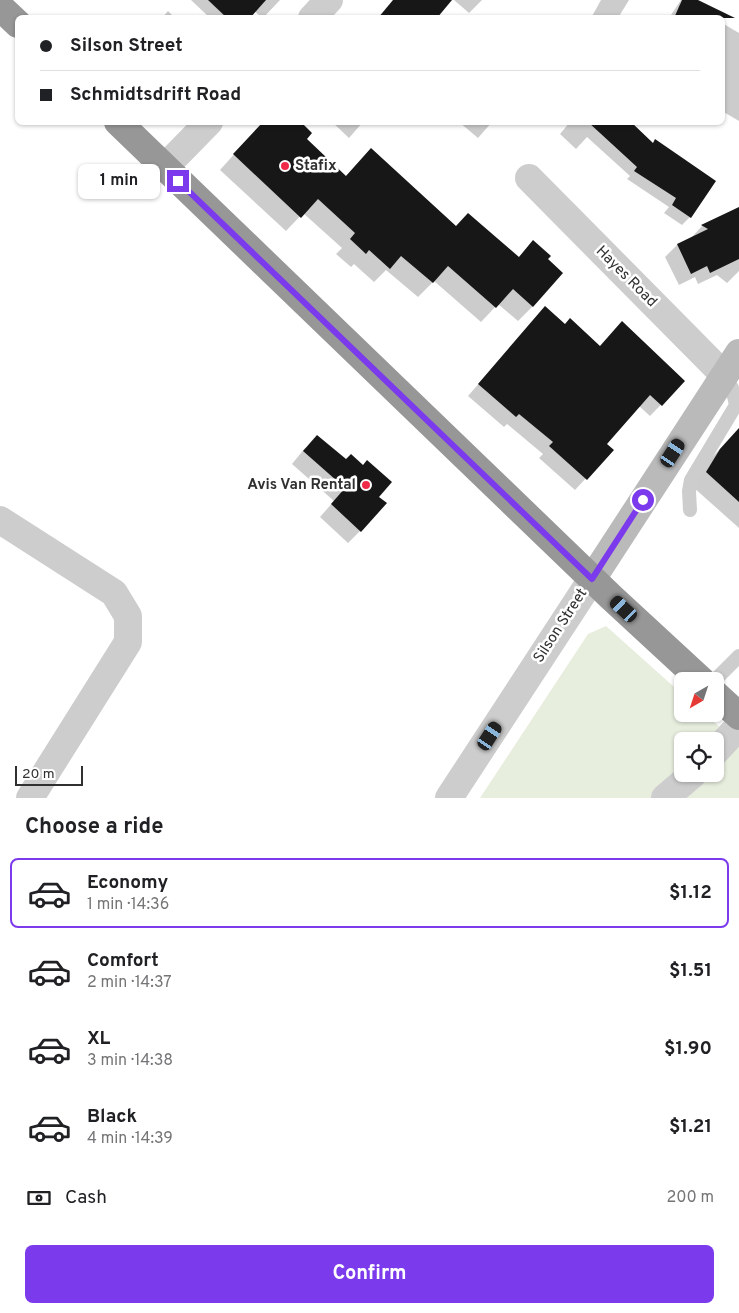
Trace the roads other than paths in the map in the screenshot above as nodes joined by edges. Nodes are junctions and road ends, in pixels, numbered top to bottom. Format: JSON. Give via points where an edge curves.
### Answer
{"nodes":[{"id":1,"x":329,"y":0,"type":"edge"},
{"id":2,"x":0,"y":7,"type":"edge"},
{"id":3,"x":315,"y":15,"type":"edge"},
{"id":4,"x":15,"y":21,"type":"edge"},
{"id":5,"x":121,"y":125,"type":"edge"},
{"id":6,"x":206,"y":125,"type":"edge"},
{"id":7,"x":164,"y":168,"type":"junction"},
{"id":8,"x":528,"y":178,"type":"dead end"},
{"id":9,"x":732,"y":364,"type":"edge"},
{"id":10,"x":690,"y":510,"type":"dead end"},
{"id":11,"x":0,"y":520,"type":"edge"},
{"id":12,"x":592,"y":579,"type":"junction"},
{"id":13,"x":739,"y":656,"type":"edge"},
{"id":14,"x":692,"y":672,"type":"edge"},
{"id":15,"x":723,"y":672,"type":"edge"},
{"id":16,"x":724,"y":702,"type":"edge"},
{"id":17,"x":739,"y":716,"type":"edge"},
{"id":18,"x":739,"y":726,"type":"edge"},
{"id":19,"x":724,"y":742,"type":"edge"},
{"id":20,"x":684,"y":782,"type":"edge"},
{"id":21,"x":30,"y":798,"type":"edge"},
{"id":22,"x":449,"y":798,"type":"edge"},
{"id":23,"x":665,"y":798,"type":"edge"}],
"edges":[{"from":1,"to":3,"type":"street"},
{"from":2,"to":4,"type":"highway"},
{"from":5,"to":7,"type":"highway"},
{"from":6,"to":7,"type":"street"},
{"from":7,"to":12,"type":"highway"},
{"from":8,"to":9,"type":"street","name":"Hayes Road"},
{"from":9,"to":10,"type":"lane","via":[[736,406],[691,480],[688,491]]},
{"from":9,"to":12,"type":"street","name":"Silson Street"},
{"from":11,"to":21,"type":"street","via":[[114,593],[128,616],[128,642]]},
{"from":12,"to":14,"type":"highway"},
{"from":12,"to":22,"type":"street","name":"Silson Street"},
{"from":13,"to":15,"type":"lane"},
{"from":16,"to":17,"type":"highway"},
{"from":18,"to":19,"type":"street"},
{"from":20,"to":23,"type":"street"}]}
